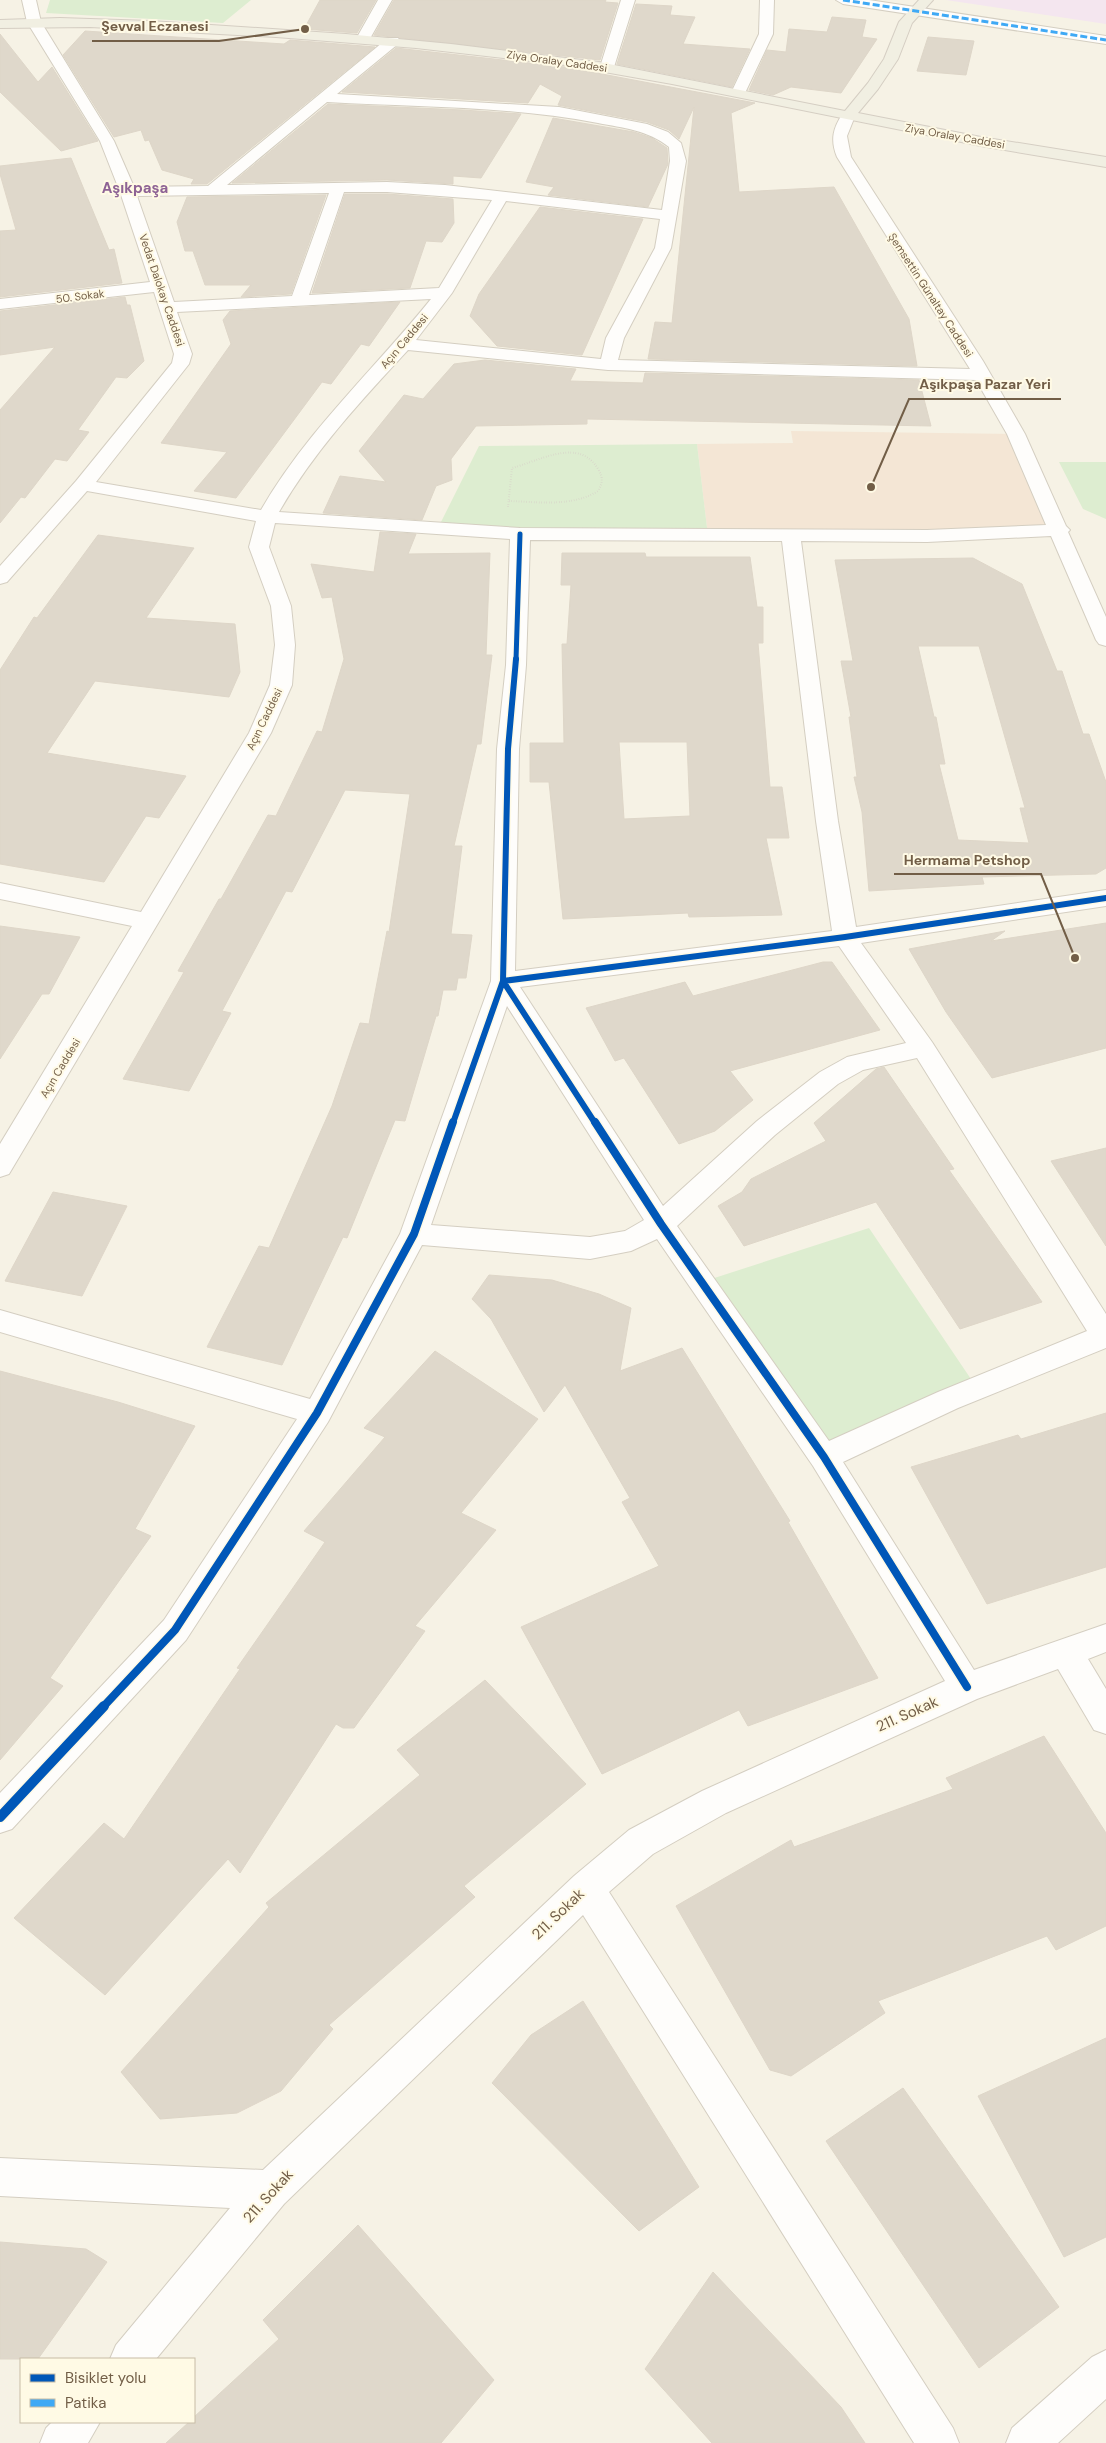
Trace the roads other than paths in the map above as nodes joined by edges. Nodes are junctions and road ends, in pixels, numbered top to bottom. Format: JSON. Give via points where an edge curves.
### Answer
{"nodes":[{"id":1,"x":29,"y":0,"type":"edge"},
{"id":2,"x":385,"y":0,"type":"edge"},
{"id":3,"x":628,"y":0,"type":"edge"},
{"id":4,"x":767,"y":0,"type":"edge"},
{"id":5,"x":843,"y":0,"type":"edge"},
{"id":6,"x":926,"y":0,"type":"edge"},
{"id":7,"x":915,"y":10,"type":"junction"},
{"id":8,"x":34,"y":22,"type":"junction"},
{"id":9,"x":0,"y":24,"type":"edge"},
{"id":10,"x":363,"y":38,"type":"junction"},
{"id":11,"x":393,"y":40,"type":"junction"},
{"id":12,"x":1106,"y":40,"type":"edge"},
{"id":13,"x":606,"y":67,"type":"junction"},
{"id":14,"x":738,"y":92,"type":"junction"},
{"id":15,"x":323,"y":98,"type":"junction"},
{"id":16,"x":848,"y":116,"type":"junction"},
{"id":17,"x":1103,"y":162,"type":"edge"},
{"id":18,"x":338,"y":188,"type":"junction"},
{"id":19,"x":211,"y":191,"type":"junction"},
{"id":20,"x":128,"y":192,"type":"junction"},
{"id":21,"x":502,"y":196,"type":"junction"},
{"id":22,"x":669,"y":215,"type":"junction"},
{"id":23,"x":160,"y":286,"type":"junction"},
{"id":24,"x":444,"y":292,"type":"junction"},
{"id":25,"x":299,"y":299,"type":"junction"},
{"id":26,"x":0,"y":304,"type":"edge"},
{"id":27,"x":168,"y":307,"type":"junction"},
{"id":28,"x":404,"y":344,"type":"junction"},
{"id":29,"x":608,"y":365,"type":"junction"},
{"id":30,"x":982,"y":375,"type":"junction"},
{"id":31,"x":83,"y":485,"type":"junction"},
{"id":32,"x":267,"y":517,"type":"junction"},
{"id":33,"x":1060,"y":530,"type":"junction"},
{"id":34,"x":512,"y":533,"type":"junction"},
{"id":35,"x":791,"y":537,"type":"junction"},
{"id":36,"x":0,"y":578,"type":"edge"},
{"id":37,"x":1106,"y":640,"type":"edge"},
{"id":38,"x":0,"y":891,"type":"edge"},
{"id":39,"x":1106,"y":898,"type":"edge"},
{"id":40,"x":148,"y":921,"type":"junction"},
{"id":41,"x":845,"y":937,"type":"junction"},
{"id":42,"x":504,"y":981,"type":"junction"},
{"id":43,"x":923,"y":1048,"type":"junction"},
{"id":44,"x":0,"y":1167,"type":"edge"},
{"id":45,"x":661,"y":1224,"type":"junction"},
{"id":46,"x":414,"y":1234,"type":"junction"},
{"id":47,"x":0,"y":1321,"type":"edge"},
{"id":48,"x":1106,"y":1336,"type":"edge"},
{"id":49,"x":317,"y":1413,"type":"junction"},
{"id":50,"x":824,"y":1457,"type":"junction"},
{"id":51,"x":1106,"y":1638,"type":"edge"},
{"id":52,"x":1066,"y":1653,"type":"junction"},
{"id":53,"x":967,"y":1687,"type":"junction"},
{"id":54,"x":1106,"y":1719,"type":"edge"},
{"id":55,"x":0,"y":1817,"type":"edge"},
{"id":56,"x":586,"y":1888,"type":"junction"},
{"id":57,"x":0,"y":2177,"type":"edge"},
{"id":58,"x":270,"y":2190,"type":"junction"},
{"id":59,"x":131,"y":2358,"type":"edge"},
{"id":60,"x":1106,"y":2371,"type":"edge"},
{"id":61,"x":78,"y":2423,"type":"edge"},
{"id":62,"x":61,"y":2443,"type":"edge"},
{"id":63,"x":938,"y":2443,"type":"edge"},
{"id":64,"x":1027,"y":2443,"type":"edge"}],
"edges":[{"from":1,"to":8,"type":"street","name":"Vedat Dalokay Caddesi"},
{"from":2,"to":10,"type":"street"},
{"from":3,"to":13,"type":"street"},
{"from":4,"to":14,"type":"street","via":[[766,34]]},
{"from":5,"to":7,"type":"street"},
{"from":6,"to":7,"type":"main road"},
{"from":7,"to":12,"type":"street"},
{"from":7,"to":16,"type":"main road","via":[[899,34],[891,60]]},
{"from":8,"to":9,"type":"main road","name":"Ziya Oralay Caddesi"},
{"from":8,"to":10,"type":"main road","name":"Ziya Oralay Caddesi"},
{"from":8,"to":20,"type":"street","name":"Vedat Dalokay Caddesi","via":[[106,141]]},
{"from":10,"to":11,"type":"main road","name":"Ziya Oralay Caddesi"},
{"from":11,"to":13,"type":"main road","name":"Ziya Oralay Caddesi"},
{"from":11,"to":15,"type":"street"},
{"from":13,"to":14,"type":"main road","name":"Ziya Oralay Caddesi"},
{"from":14,"to":16,"type":"main road","name":"Ziya Oralay Caddesi"},
{"from":15,"to":19,"type":"street"},
{"from":15,"to":22,"type":"street","via":[[516,107],[568,112],[642,127],[663,135],[676,146],[678,161]]},
{"from":16,"to":17,"type":"main road","name":"Ziya Oralay Caddesi"},
{"from":16,"to":30,"type":"street","name":"Şemsettin Günaltay Caddesi","via":[[839,132],[838,144],[844,157]]},
{"from":18,"to":19,"type":"street"},
{"from":18,"to":21,"type":"street","via":[[445,190]]},
{"from":18,"to":25,"type":"street"},
{"from":19,"to":20,"type":"street"},
{"from":20,"to":23,"type":"street","name":"Vedat Dalokay Caddesi"},
{"from":21,"to":22,"type":"street"},
{"from":21,"to":24,"type":"street","name":"Açın Caddesi"},
{"from":22,"to":29,"type":"street","via":[[663,248],[619,330]]},
{"from":23,"to":26,"type":"street","name":"50. Sokak"},
{"from":23,"to":27,"type":"street","name":"Vedat Dalokay Caddesi"},
{"from":24,"to":25,"type":"street"},
{"from":24,"to":28,"type":"street","name":"Açın Caddesi"},
{"from":25,"to":27,"type":"street"},
{"from":27,"to":31,"type":"street","name":"Vedat Dalokay Caddesi","via":[[182,345],[180,364]]},
{"from":28,"to":29,"type":"street"},
{"from":28,"to":32,"type":"street","name":"Açın Caddesi","via":[[332,422],[290,475]]},
{"from":29,"to":30,"type":"street"},
{"from":30,"to":33,"type":"street","name":"Şemsettin Günaltay Caddesi","via":[[1016,434]]},
{"from":31,"to":32,"type":"street"},
{"from":31,"to":36,"type":"street","name":"Vedat Dalokay Caddesi"},
{"from":32,"to":34,"type":"street"},
{"from":32,"to":40,"type":"street","name":"Açın Caddesi","via":[[259,547],[281,606],[285,645],[281,685],[260,733]]},
{"from":33,"to":35,"type":"street","via":[[927,536]]},
{"from":33,"to":37,"type":"street","name":"Şemsettin Günaltay Caddesi"},
{"from":34,"to":35,"type":"street"},
{"from":34,"to":42,"type":"street","via":[[516,665],[507,786]]},
{"from":35,"to":41,"type":"street"},
{"from":38,"to":40,"type":"street"},
{"from":39,"to":41,"type":"street"},
{"from":40,"to":44,"type":"street","name":"Açın Caddesi"},
{"from":41,"to":42,"type":"street"},
{"from":41,"to":43,"type":"street"},
{"from":42,"to":45,"type":"street"},
{"from":42,"to":46,"type":"street"},
{"from":43,"to":45,"type":"street","via":[[856,1063],[830,1078],[766,1128]]},
{"from":43,"to":48,"type":"street"},
{"from":45,"to":46,"type":"street","via":[[631,1240],[590,1248]]},
{"from":45,"to":50,"type":"street"},
{"from":46,"to":49,"type":"street"},
{"from":47,"to":49,"type":"street"},
{"from":48,"to":50,"type":"street","via":[[948,1400]]},
{"from":49,"to":55,"type":"street","via":[[176,1630]]},
{"from":50,"to":53,"type":"street"},
{"from":51,"to":52,"type":"street","name":"211. Sokak"},
{"from":52,"to":53,"type":"street","name":"211. Sokak"},
{"from":52,"to":54,"type":"street"},
{"from":53,"to":56,"type":"street","name":"211. Sokak","via":[[714,1802],[641,1842]]},
{"from":56,"to":58,"type":"street","name":"211. Sokak"},
{"from":56,"to":63,"type":"street"},
{"from":57,"to":58,"type":"street"},
{"from":58,"to":59,"type":"street","name":"211. Sokak"},
{"from":60,"to":64,"type":"street"},
{"from":61,"to":62,"type":"street"}]}
